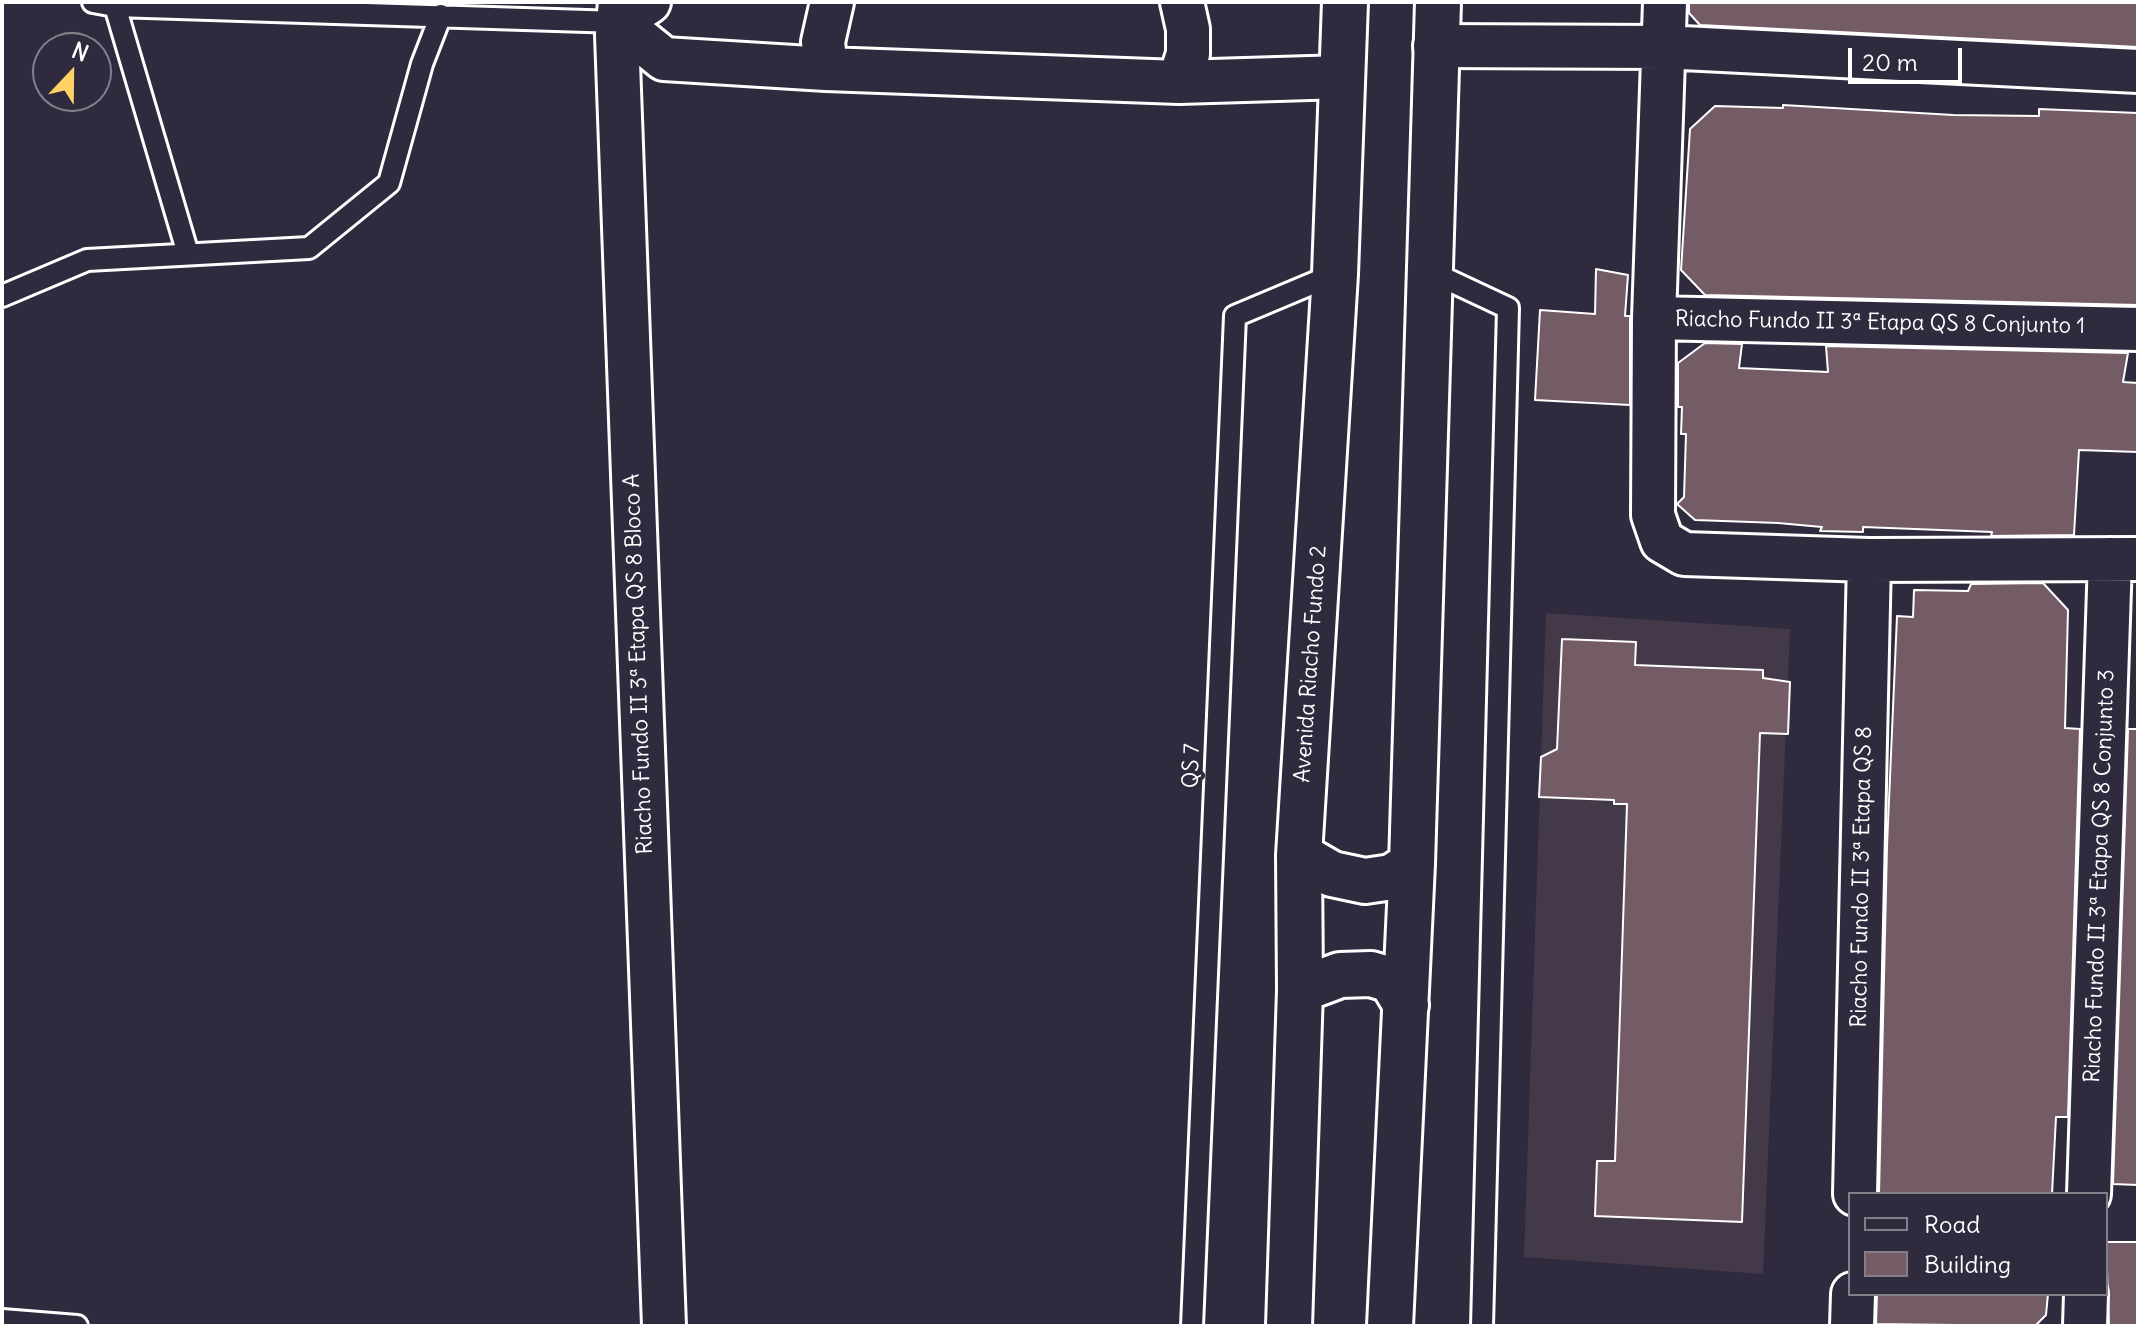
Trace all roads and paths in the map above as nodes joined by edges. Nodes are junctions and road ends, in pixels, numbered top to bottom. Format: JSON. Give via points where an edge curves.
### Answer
{"nodes":[{"id":1,"x":93,"y":2,"type":"edge"},
{"id":2,"x":832,"y":2,"type":"edge"},
{"id":3,"x":1182,"y":2,"type":"edge"},
{"id":4,"x":1345,"y":2,"type":"edge"},
{"id":5,"x":1438,"y":2,"type":"edge"},
{"id":6,"x":1665,"y":2,"type":"edge"},
{"id":7,"x":115,"y":6,"type":"junction"},
{"id":8,"x":629,"y":9,"type":"edge"},
{"id":9,"x":441,"y":15,"type":"junction"},
{"id":10,"x":1435,"y":46,"type":"junction"},
{"id":11,"x":1663,"y":47,"type":"junction"},
{"id":12,"x":826,"y":69,"type":"junction"},
{"id":13,"x":2138,"y":71,"type":"edge"},
{"id":14,"x":1343,"y":77,"type":"junction"},
{"id":15,"x":1179,"y":82,"type":"junction"},
{"id":16,"x":188,"y":254,"type":"junction"},
{"id":17,"x":1427,"y":270,"type":"junction"},
{"id":18,"x":1335,"y":274,"type":"junction"},
{"id":19,"x":2,"y":296,"type":"edge"},
{"id":20,"x":1654,"y":318,"type":"junction"},
{"id":21,"x":2138,"y":329,"type":"edge"},
{"id":22,"x":2124,"y":559,"type":"edge"},
{"id":23,"x":1869,"y":560,"type":"junction"},
{"id":24,"x":1299,"y":855,"type":"junction"},
{"id":25,"x":1412,"y":864,"type":"junction"},
{"id":26,"x":1300,"y":990,"type":"junction"},
{"id":27,"x":1406,"y":1005,"type":"junction"},
{"id":28,"x":1855,"y":1192,"type":"edge"},
{"id":29,"x":2089,"y":1192,"type":"edge"},
{"id":30,"x":1853,"y":1296,"type":"edge"},
{"id":31,"x":2086,"y":1296,"type":"edge"},
{"id":32,"x":2,"y":1320,"type":"edge"},
{"id":33,"x":77,"y":1326,"type":"edge"},
{"id":34,"x":664,"y":1326,"type":"edge"},
{"id":35,"x":1192,"y":1326,"type":"edge"},
{"id":36,"x":1289,"y":1326,"type":"edge"},
{"id":37,"x":1390,"y":1326,"type":"edge"},
{"id":38,"x":1482,"y":1326,"type":"edge"},
{"id":39,"x":1852,"y":1326,"type":"edge"},
{"id":40,"x":2085,"y":1326,"type":"edge"}],
"edges":[{"from":1,"to":7,"type":"lane"},
{"from":2,"to":12,"type":"street","via":[[823,42]]},
{"from":3,"to":15,"type":"street","via":[[1188,54]]},
{"from":4,"to":14,"type":"main road","name":"Avenida Riacho Fundo 2"},
{"from":5,"to":10,"type":"main road"},
{"from":6,"to":11,"type":"street","name":"Riacho Fundo II 3ª Etapa QS 8 Conjunto 1"},
{"from":7,"to":9,"type":"lane"},
{"from":7,"to":16,"type":"lane"},
{"from":8,"to":9,"type":"lane"},
{"from":8,"to":12,"type":"street","via":[[664,59]]},
{"from":8,"to":34,"type":"street","name":"Riacho Fundo II 3ª Etapa QS 8 Bloco A"},
{"from":9,"to":16,"type":"lane","via":[[389,183],[309,248]]},
{"from":10,"to":11,"type":"street"},
{"from":10,"to":17,"type":"main road"},
{"from":11,"to":13,"type":"street"},
{"from":11,"to":20,"type":"street","name":"Riacho Fundo II 3ª Etapa QS 8 Conjunto 1"},
{"from":12,"to":15,"type":"street"},
{"from":14,"to":15,"type":"street"},
{"from":14,"to":18,"type":"main road","name":"Avenida Riacho Fundo 2"},
{"from":16,"to":19,"type":"lane","via":[[87,260]]},
{"from":17,"to":25,"type":"main road"},
{"from":17,"to":38,"type":"lane","via":[[1508,308]]},
{"from":18,"to":24,"type":"main road","name":"Avenida Riacho Fundo 2"},
{"from":18,"to":35,"type":"lane","name":"QS 7","via":[[1235,316]]},
{"from":20,"to":21,"type":"street","name":"Riacho Fundo II 3ª Etapa QS 8 Conjunto 1"},
{"from":20,"to":23,"type":"street","via":[[1653,515],[1662,541],[1684,554]]},
{"from":22,"to":23,"type":"street"},
{"from":22,"to":29,"type":"street","name":"Riacho Fundo II 3ª Etapa QS 8 Conjunto 3"},
{"from":23,"to":28,"type":"street","name":"Riacho Fundo II 3ª Etapa QS 8"},
{"from":24,"to":25,"type":"main road","via":[[1332,874],[1365,881],[1392,877]]},
{"from":24,"to":26,"type":"main road","name":"Avenida Riacho Fundo 2"},
{"from":25,"to":27,"type":"main road"},
{"from":26,"to":27,"type":"main road","via":[[1340,975],[1371,974],[1391,980]]},
{"from":26,"to":36,"type":"main road","name":"Avenida Riacho Fundo 2"},
{"from":27,"to":37,"type":"main road"},
{"from":30,"to":39,"type":"street"},
{"from":31,"to":40,"type":"street"},
{"from":32,"to":33,"type":"lane"}]}
